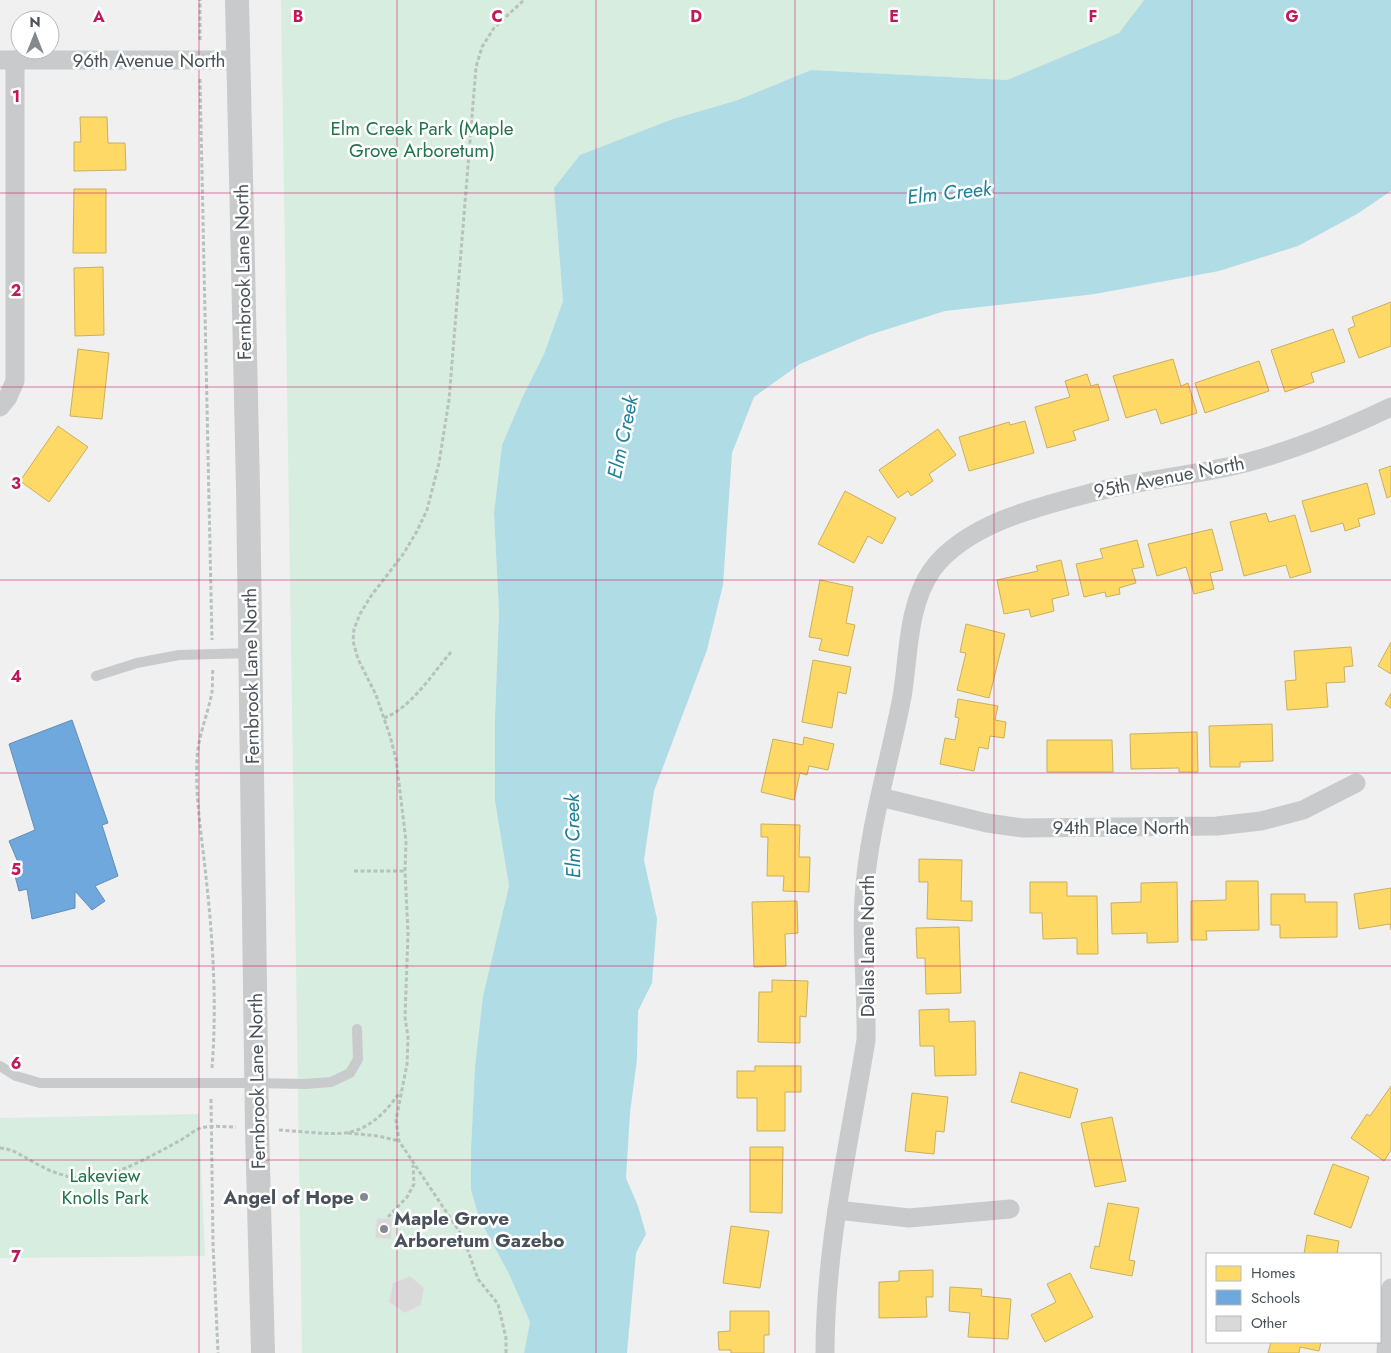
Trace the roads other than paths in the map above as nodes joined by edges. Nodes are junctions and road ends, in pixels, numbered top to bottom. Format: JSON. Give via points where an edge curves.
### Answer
{"nodes":[{"id":1,"x":237,"y":0,"type":"edge"},
{"id":2,"x":8,"y":60,"type":"edge"},
{"id":3,"x":238,"y":60,"type":"junction"},
{"id":4,"x":4,"y":402,"type":"edge"},
{"id":5,"x":1391,"y":407,"type":"edge"},
{"id":6,"x":949,"y":551,"type":"joint"},
{"id":7,"x":251,"y":654,"type":"junction"},
{"id":8,"x":96,"y":676,"type":"dead end"},
{"id":9,"x":1356,"y":783,"type":"dead end"},
{"id":10,"x":880,"y":796,"type":"junction"},
{"id":11,"x":357,"y":1029,"type":"dead end"},
{"id":12,"x":0,"y":1066,"type":"edge"},
{"id":13,"x":256,"y":1083,"type":"junction"},
{"id":14,"x":1010,"y":1209,"type":"dead end"},
{"id":15,"x":837,"y":1210,"type":"junction"},
{"id":16,"x":1391,"y":1288,"type":"edge"},
{"id":17,"x":263,"y":1353,"type":"edge"},
{"id":18,"x":825,"y":1353,"type":"edge"},
{"id":19,"x":1386,"y":1353,"type":"edge"}],
"edges":[{"from":1,"to":3,"type":"street","name":"Fernbrook Lane North"},
{"from":2,"to":3,"type":"street","name":"96th Avenue North"},
{"from":2,"to":4,"type":"street","via":[[14,380]]},
{"from":3,"to":7,"type":"street","name":"Fernbrook Lane North"},
{"from":5,"to":6,"type":"street","name":"95th Avenue North","via":[[1245,463],[1089,493],[1041,507],[998,523]]},
{"from":6,"to":10,"type":"street","name":"Dallas Lane North","via":[[922,588],[915,611],[902,696]]},
{"from":7,"to":8,"type":"lane","via":[[178,655]]},
{"from":7,"to":13,"type":"street","name":"Fernbrook Lane North"},
{"from":9,"to":10,"type":"street","name":"94th Place North","via":[[1303,810],[1261,821],[1217,826],[1024,828],[987,823]]},
{"from":10,"to":15,"type":"street","name":"Dallas Lane North","via":[[870,842],[864,898],[866,1040]]},
{"from":11,"to":13,"type":"lane","via":[[358,1059],[350,1073],[322,1083]]},
{"from":12,"to":13,"type":"lane","via":[[16,1076],[40,1083]]},
{"from":13,"to":17,"type":"street","name":"Fernbrook Lane North"},
{"from":14,"to":15,"type":"street","via":[[908,1218]]},
{"from":15,"to":18,"type":"street","name":"Dallas Lane North","via":[[827,1284]]},
{"from":16,"to":19,"type":"street"}]}
